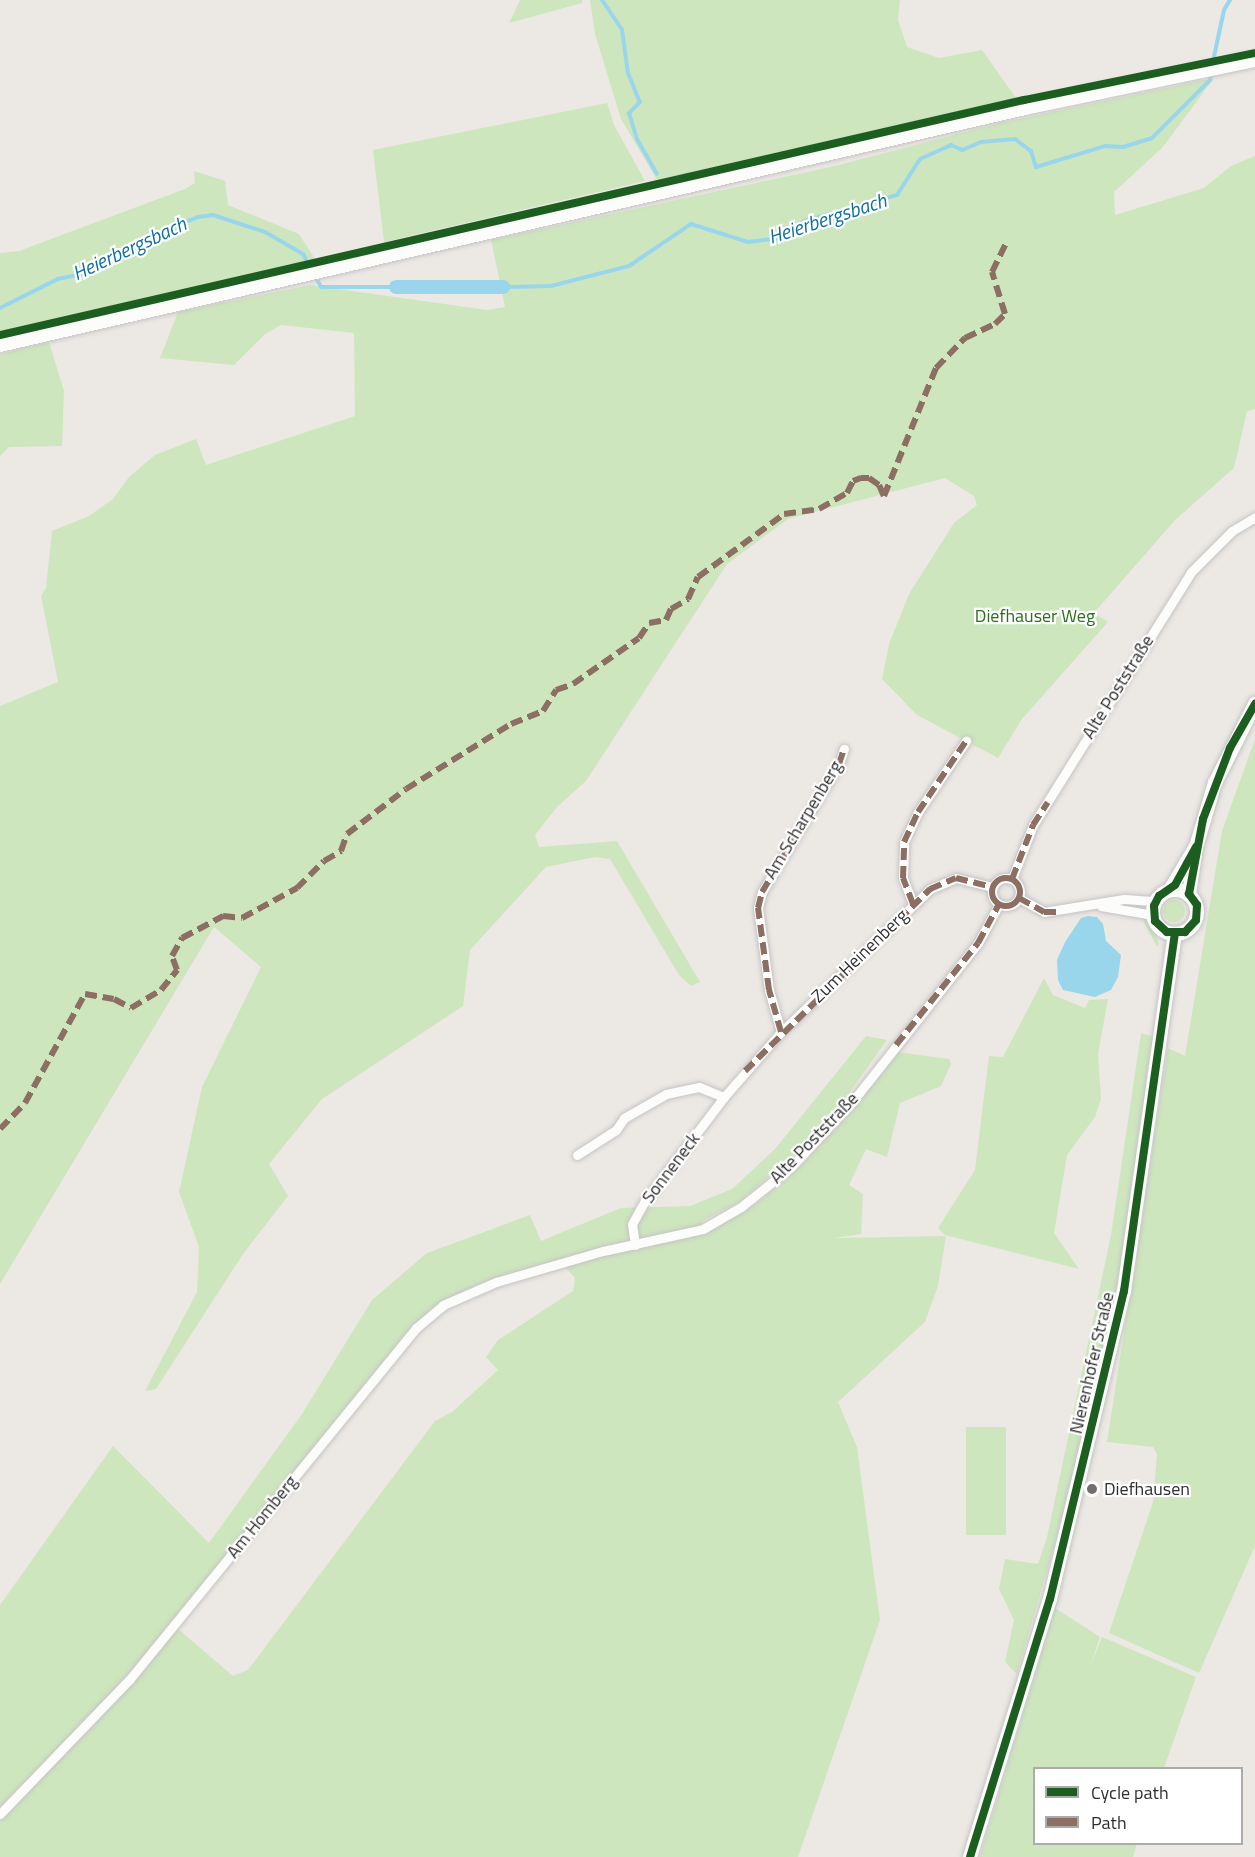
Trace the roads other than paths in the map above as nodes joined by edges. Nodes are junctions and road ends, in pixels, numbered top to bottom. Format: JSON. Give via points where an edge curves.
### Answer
{"nodes":[{"id":1,"x":1255,"y":60,"type":"edge"},
{"id":2,"x":0,"y":345,"type":"edge"},
{"id":3,"x":1255,"y":517,"type":"edge"},
{"id":4,"x":1255,"y":704,"type":"edge"},
{"id":5,"x":966,"y":741,"type":"dead end"},
{"id":6,"x":844,"y":748,"type":"dead end"},
{"id":7,"x":1196,"y":847,"type":"junction"},
{"id":8,"x":1012,"y":879,"type":"junction"},
{"id":9,"x":993,"y":887,"type":"junction"},
{"id":10,"x":1170,"y":890,"type":"junction"},
{"id":11,"x":1189,"y":894,"type":"junction"},
{"id":12,"x":1019,"y":898,"type":"junction"},
{"id":13,"x":913,"y":904,"type":"junction"},
{"id":14,"x":999,"y":904,"type":"junction"},
{"id":15,"x":1101,"y":906,"type":"junction"},
{"id":16,"x":1154,"y":908,"type":"junction"},
{"id":17,"x":1175,"y":934,"type":"junction"},
{"id":18,"x":781,"y":1032,"type":"junction"},
{"id":19,"x":745,"y":1071,"type":"joint"},
{"id":20,"x":724,"y":1097,"type":"junction"},
{"id":21,"x":577,"y":1155,"type":"dead end"},
{"id":22,"x":635,"y":1245,"type":"junction"},
{"id":23,"x":553,"y":1264,"type":"joint"},
{"id":24,"x":0,"y":1814,"type":"edge"},
{"id":25,"x":970,"y":1857,"type":"edge"}],
"edges":[{"from":1,"to":2,"type":"main road","via":[[1217,65]]},
{"from":3,"to":8,"type":"street","name":"Alte Poststraße","via":[[1210,551],[1187,579],[1033,825]]},
{"from":4,"to":7,"type":"main road","via":[[1215,783]]},
{"from":5,"to":13,"type":"street","via":[[918,812],[904,842],[903,878]]},
{"from":6,"to":18,"type":"street","name":"Am Scharpenberg","via":[[839,764],[762,892],[758,908],[769,990]]},
{"from":7,"to":10,"type":"main road"},
{"from":7,"to":11,"type":"main road"},
{"from":8,"to":9,"type":"street","via":[[1003,878]]},
{"from":8,"to":12,"type":"street","via":[[1018,885]]},
{"from":9,"to":13,"type":"street","name":"Zum Heinenberg","via":[[956,878],[930,889]]},
{"from":9,"to":14,"type":"street","via":[[993,899]]},
{"from":10,"to":11,"type":"main road"},
{"from":10,"to":16,"type":"main road"},
{"from":11,"to":17,"type":"main road","via":[[1197,907],[1196,920],[1188,930]]},
{"from":12,"to":14,"type":"street","via":[[1008,906]]},
{"from":12,"to":15,"type":"street","via":[[1044,912]]},
{"from":13,"to":18,"type":"street","name":"Zum Heinenberg"},
{"from":14,"to":22,"type":"street","name":"Alte Poststraße","via":[[978,943],[852,1102],[791,1167],[741,1207],[703,1229]]},
{"from":15,"to":16,"type":"street"},
{"from":15,"to":16,"type":"street","via":[[1124,899]]},
{"from":16,"to":17,"type":"main road","via":[[1162,929]]},
{"from":17,"to":25,"type":"main road","name":"Nierenhofer Straße","via":[[1124,1291],[1050,1599]]},
{"from":18,"to":19,"type":"street","name":"Zum Heinenberg"},
{"from":19,"to":20,"type":"street","name":"Sonneneck"},
{"from":20,"to":21,"type":"street","via":[[699,1087],[666,1094],[624,1118],[616,1130]]},
{"from":20,"to":22,"type":"street","name":"Sonneneck","via":[[635,1216],[631,1232]]},
{"from":22,"to":23,"type":"street","name":"Alte Poststraße"},
{"from":23,"to":24,"type":"street","name":"Am Homberg","via":[[496,1282],[443,1305],[416,1328],[129,1680]]}]}
